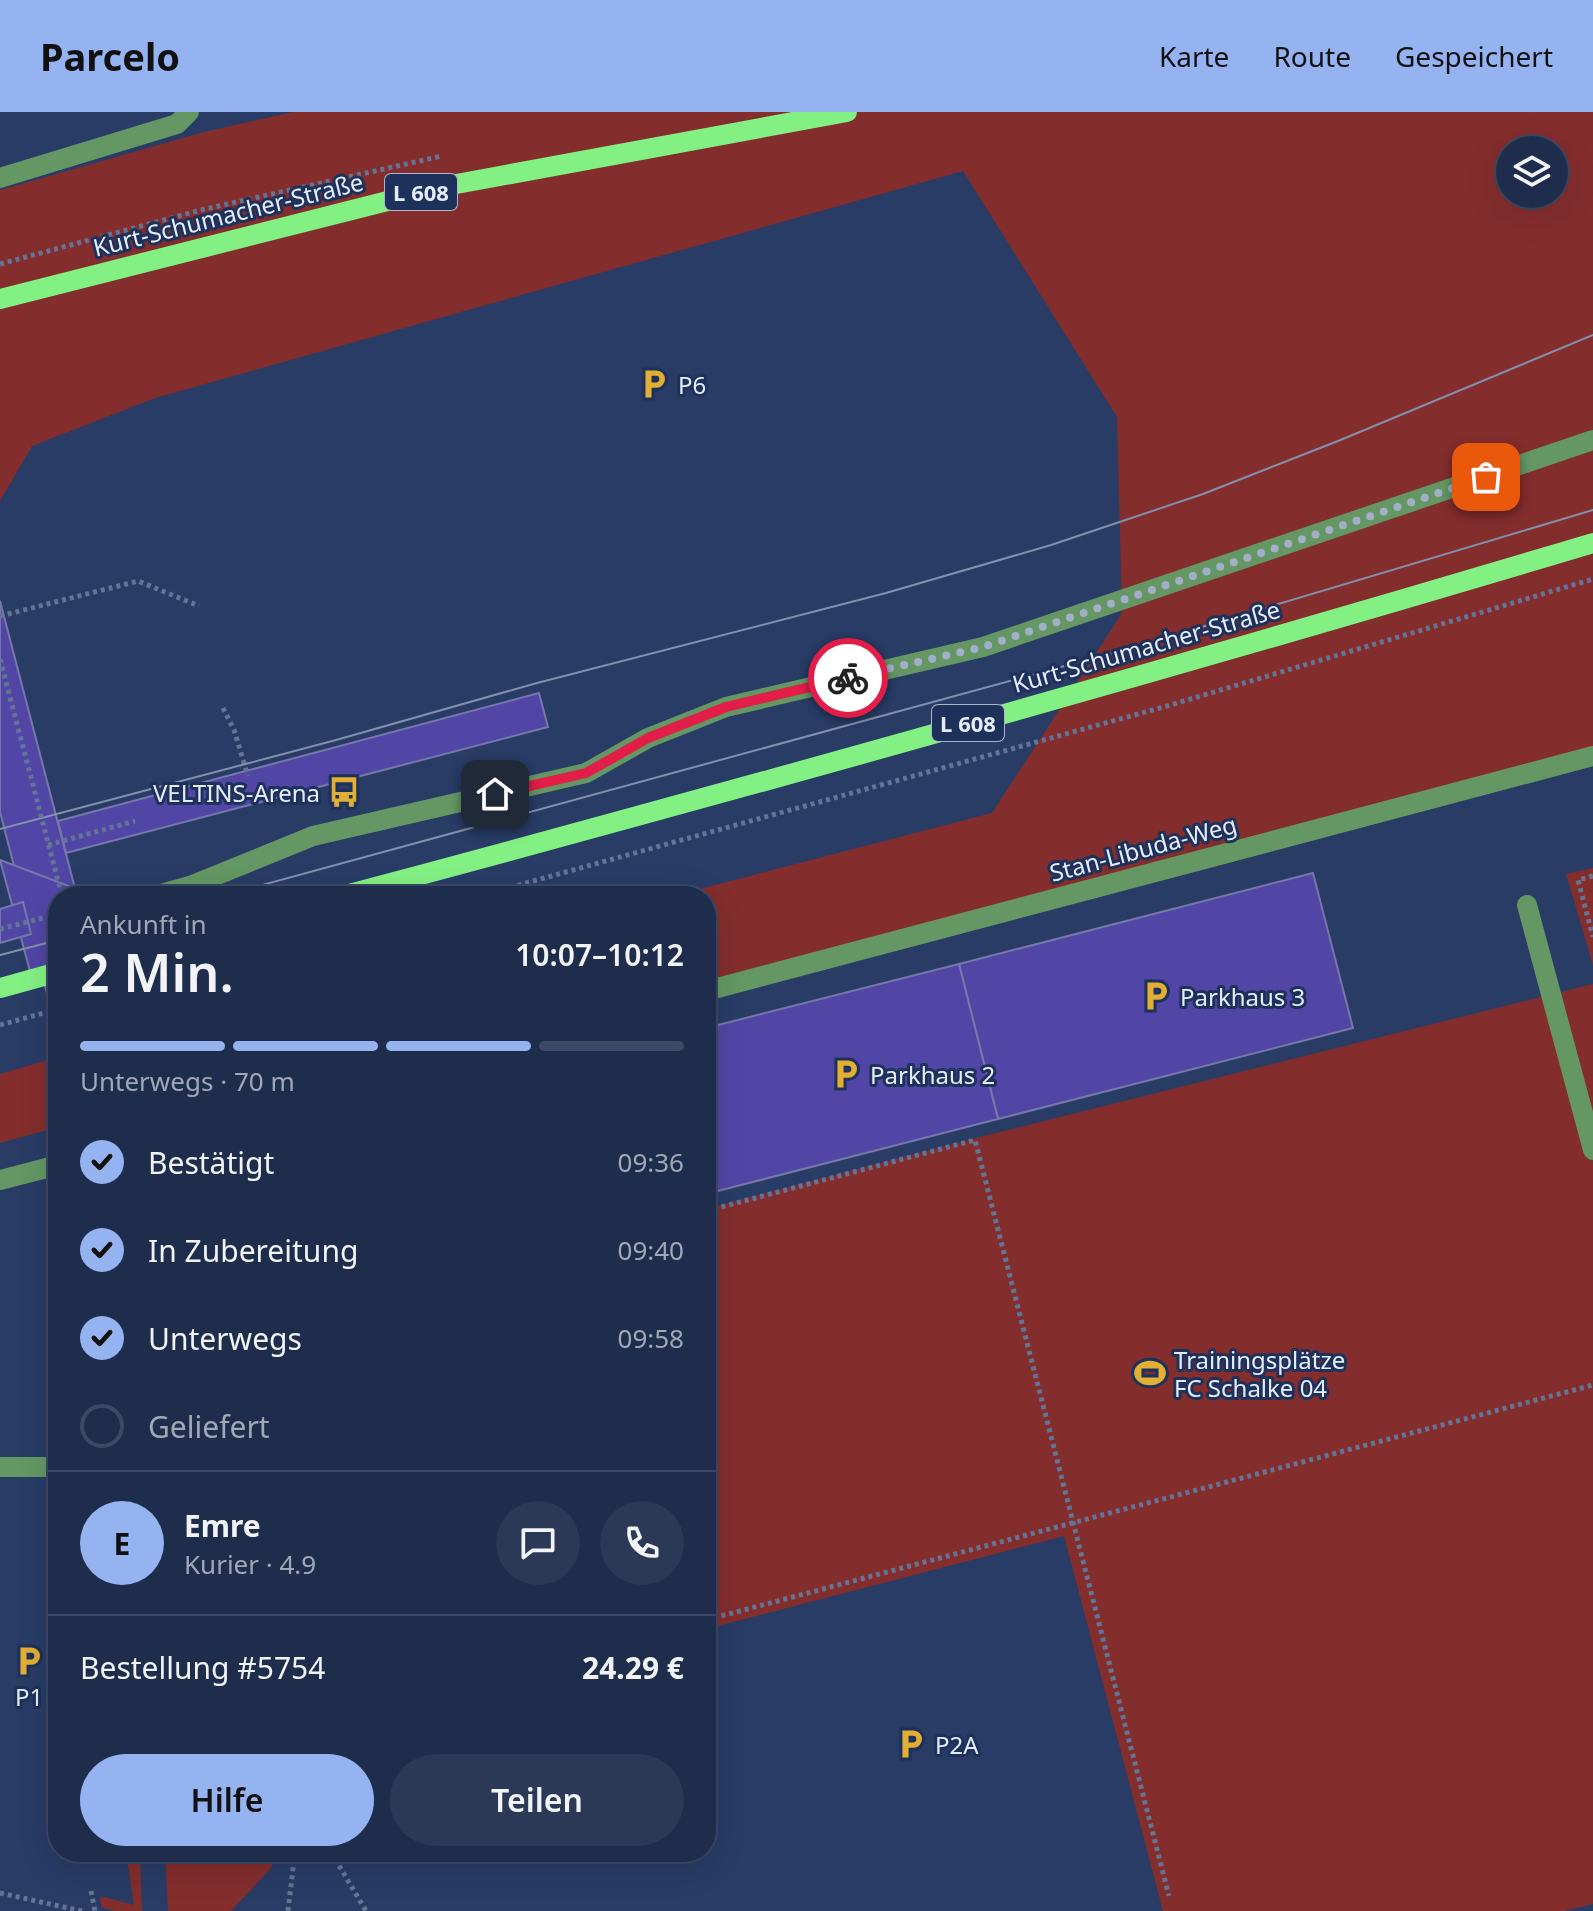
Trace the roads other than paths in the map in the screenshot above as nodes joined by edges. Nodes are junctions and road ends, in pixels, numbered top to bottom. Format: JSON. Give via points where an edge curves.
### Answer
{"nodes":[{"id":1,"x":189,"y":112,"type":"edge"},
{"id":2,"x":847,"y":112,"type":"edge"},
{"id":3,"x":0,"y":178,"type":"edge"},
{"id":4,"x":0,"y":299,"type":"edge"},
{"id":5,"x":1593,"y":440,"type":"edge"},
{"id":6,"x":1593,"y":543,"type":"edge"},
{"id":7,"x":1593,"y":756,"type":"edge"},
{"id":8,"x":190,"y":886,"type":"edge"},
{"id":9,"x":380,"y":886,"type":"edge"},
{"id":10,"x":1527,"y":905,"type":"dead end"},
{"id":11,"x":48,"y":975,"type":"edge"},
{"id":12,"x":0,"y":988,"type":"edge"},
{"id":13,"x":716,"y":988,"type":"edge"},
{"id":14,"x":1593,"y":1150,"type":"edge"},
{"id":15,"x":48,"y":1168,"type":"edge"},
{"id":16,"x":0,"y":1180,"type":"edge"},
{"id":17,"x":0,"y":1467,"type":"edge"},
{"id":18,"x":48,"y":1467,"type":"edge"}],
"edges":[{"from":1,"to":3,"type":"street","via":[[177,124]]},
{"from":2,"to":4,"type":"main road","name":"Kurt-Schumacher-Straße","number":"L 608","via":[[451,185]]},
{"from":5,"to":8,"type":"street","via":[[983,647],[726,707],[648,738],[586,773],[313,836]]},
{"from":6,"to":9,"type":"main road","name":"Kurt-Schumacher-Straße","number":"L 608"},
{"from":7,"to":13,"type":"street","name":"Stan-Libuda-Weg"},
{"from":10,"to":14,"type":"street"},
{"from":11,"to":12,"type":"main road"},
{"from":15,"to":16,"type":"street"},
{"from":17,"to":18,"type":"street"}]}
